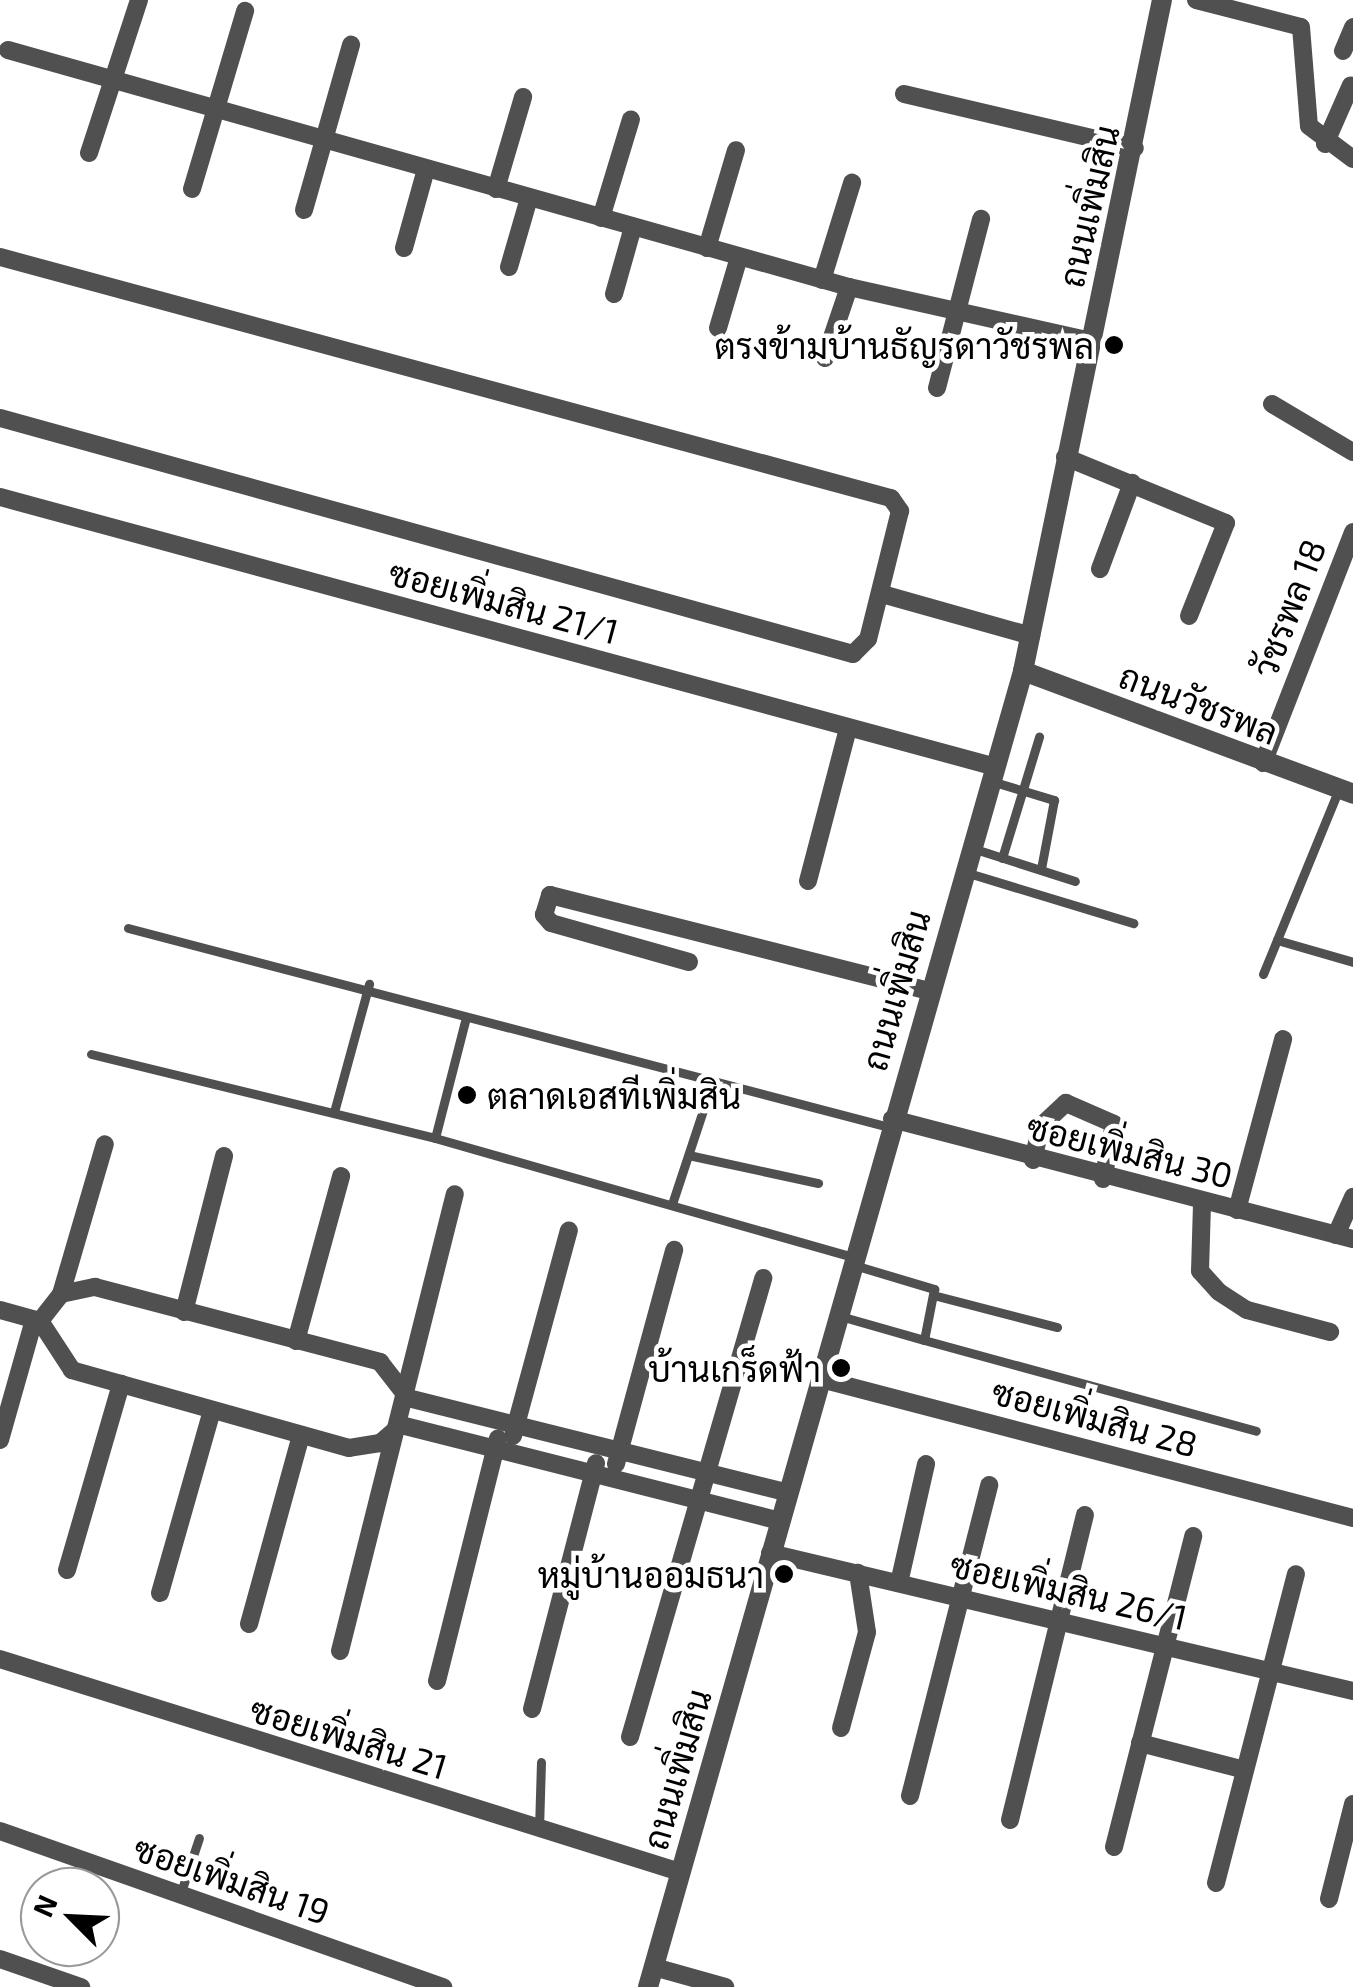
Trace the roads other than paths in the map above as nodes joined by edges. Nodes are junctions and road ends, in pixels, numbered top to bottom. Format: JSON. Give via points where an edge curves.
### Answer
{"nodes":[{"id":1,"x":139,"y":0,"type":"edge"},
{"id":2,"x":1162,"y":0,"type":"edge"},
{"id":3,"x":1196,"y":0,"type":"edge"},
{"id":4,"x":245,"y":11,"type":"dead end"},
{"id":5,"x":1353,"y":28,"type":"edge"},
{"id":6,"x":352,"y":45,"type":"dead end"},
{"id":7,"x":8,"y":50,"type":"dead end"},
{"id":8,"x":1343,"y":51,"type":"dead end"},
{"id":9,"x":113,"y":81,"type":"junction"},
{"id":10,"x":1351,"y":84,"type":"edge"},
{"id":11,"x":904,"y":94,"type":"dead end"},
{"id":12,"x":523,"y":97,"type":"dead end"},
{"id":13,"x":215,"y":110,"type":"junction"},
{"id":14,"x":631,"y":118,"type":"dead end"},
{"id":15,"x":324,"y":140,"type":"junction"},
{"id":16,"x":1325,"y":144,"type":"junction"},
{"id":17,"x":1136,"y":148,"type":"junction"},
{"id":18,"x":736,"y":150,"type":"dead end"},
{"id":19,"x":90,"y":153,"type":"dead end"},
{"id":20,"x":1353,"y":159,"type":"edge"},
{"id":21,"x":426,"y":169,"type":"junction"},
{"id":22,"x":852,"y":184,"type":"dead end"},
{"id":23,"x":192,"y":189,"type":"dead end"},
{"id":24,"x":496,"y":189,"type":"junction"},
{"id":25,"x":529,"y":198,"type":"junction"},
{"id":26,"x":304,"y":210,"type":"dead end"},
{"id":27,"x":601,"y":218,"type":"junction"},
{"id":28,"x":981,"y":219,"type":"dead end"},
{"id":29,"x":634,"y":227,"type":"junction"},
{"id":30,"x":404,"y":248,"type":"dead end"},
{"id":31,"x":707,"y":248,"type":"junction"},
{"id":32,"x":0,"y":257,"type":"edge"},
{"id":33,"x":739,"y":257,"type":"junction"},
{"id":34,"x":509,"y":267,"type":"dead end"},
{"id":35,"x":822,"y":280,"type":"junction"},
{"id":36,"x":848,"y":288,"type":"junction"},
{"id":37,"x":614,"y":294,"type":"dead end"},
{"id":38,"x":956,"y":315,"type":"junction"},
{"id":39,"x":718,"y":328,"type":"dead end"},
{"id":40,"x":1090,"y":342,"type":"junction"},
{"id":41,"x":826,"y":358,"type":"dead end"},
{"id":42,"x":937,"y":388,"type":"dead end"},
{"id":43,"x":1272,"y":404,"type":"dead end"},
{"id":44,"x":0,"y":418,"type":"edge"},
{"id":45,"x":1353,"y":452,"type":"edge"},
{"id":46,"x":1064,"y":458,"type":"junction"},
{"id":47,"x":1132,"y":483,"type":"junction"},
{"id":48,"x":0,"y":497,"type":"edge"},
{"id":49,"x":1353,"y":532,"type":"edge"},
{"id":50,"x":1100,"y":569,"type":"dead end"},
{"id":51,"x":882,"y":594,"type":"junction"},
{"id":52,"x":1190,"y":616,"type":"dead end"},
{"id":53,"x":1031,"y":636,"type":"junction"},
{"id":54,"x":1022,"y":671,"type":"junction"},
{"id":55,"x":848,"y":729,"type":"junction"},
{"id":56,"x":1039,"y":737,"type":"dead end"},
{"id":57,"x":1262,"y":763,"type":"junction"},
{"id":58,"x":990,"y":773,"type":"junction"},
{"id":59,"x":1022,"y":788,"type":"junction"},
{"id":60,"x":1346,"y":791,"type":"edge"},
{"id":61,"x":970,"y":847,"type":"junction"},
{"id":62,"x":1002,"y":858,"type":"junction"},
{"id":63,"x":1041,"y":869,"type":"junction"},
{"id":64,"x":963,"y":872,"type":"junction"},
{"id":65,"x":1075,"y":880,"type":"dead end"},
{"id":66,"x":808,"y":881,"type":"dead end"},
{"id":67,"x":1133,"y":923,"type":"dead end"},
{"id":68,"x":128,"y":928,"type":"dead end"},
{"id":69,"x":1277,"y":940,"type":"junction"},
{"id":70,"x":688,"y":962,"type":"dead end"},
{"id":71,"x":1353,"y":962,"type":"edge"},
{"id":72,"x":1262,"y":974,"type":"dead end"},
{"id":73,"x":369,"y":984,"type":"junction"},
{"id":74,"x":929,"y":991,"type":"junction"},
{"id":75,"x":466,"y":1016,"type":"junction"},
{"id":76,"x":1282,"y":1040,"type":"dead end"},
{"id":77,"x":91,"y":1054,"type":"dead end"},
{"id":78,"x":713,"y":1080,"type":"junction"},
{"id":79,"x":334,"y":1112,"type":"junction"},
{"id":80,"x":890,"y":1123,"type":"junction"},
{"id":81,"x":435,"y":1138,"type":"junction"},
{"id":82,"x":105,"y":1144,"type":"dead end"},
{"id":83,"x":224,"y":1156,"type":"dead end"},
{"id":84,"x":692,"y":1156,"type":"junction"},
{"id":85,"x":1033,"y":1160,"type":"junction"},
{"id":86,"x":342,"y":1176,"type":"dead end"},
{"id":87,"x":1103,"y":1179,"type":"junction"},
{"id":88,"x":818,"y":1183,"type":"dead end"},
{"id":89,"x":455,"y":1194,"type":"dead end"},
{"id":90,"x":1353,"y":1196,"type":"edge"},
{"id":91,"x":672,"y":1204,"type":"junction"},
{"id":92,"x":1202,"y":1204,"type":"junction"},
{"id":93,"x":1237,"y":1210,"type":"junction"},
{"id":94,"x":569,"y":1230,"type":"dead end"},
{"id":95,"x":1344,"y":1237,"type":"edge"},
{"id":96,"x":674,"y":1250,"type":"dead end"},
{"id":97,"x":855,"y":1261,"type":"junction"},
{"id":98,"x":763,"y":1278,"type":"dead end"},
{"id":99,"x":61,"y":1294,"type":"junction"},
{"id":100,"x":937,"y":1296,"type":"junction"},
{"id":101,"x":0,"y":1310,"type":"edge"},
{"id":102,"x":184,"y":1312,"type":"junction"},
{"id":103,"x":840,"y":1316,"type":"junction"},
{"id":104,"x":37,"y":1320,"type":"junction"},
{"id":105,"x":1057,"y":1327,"type":"dead end"},
{"id":106,"x":1330,"y":1332,"type":"dead end"},
{"id":107,"x":924,"y":1340,"type":"junction"},
{"id":108,"x":296,"y":1341,"type":"junction"},
{"id":109,"x":821,"y":1378,"type":"junction"},
{"id":110,"x":121,"y":1384,"type":"junction"},
{"id":111,"x":408,"y":1398,"type":"junction"},
{"id":112,"x":212,"y":1410,"type":"junction"},
{"id":113,"x":401,"y":1425,"type":"junction"},
{"id":114,"x":508,"y":1426,"type":"junction"},
{"id":115,"x":1256,"y":1431,"type":"dead end"},
{"id":116,"x":301,"y":1435,"type":"junction"},
{"id":117,"x":0,"y":1440,"type":"edge"},
{"id":118,"x":503,"y":1450,"type":"junction"},
{"id":119,"x":599,"y":1450,"type":"junction"},
{"id":120,"x":618,"y":1454,"type":"junction"},
{"id":121,"x":926,"y":1464,"type":"dead end"},
{"id":122,"x":706,"y":1475,"type":"junction"},
{"id":123,"x":602,"y":1476,"type":"junction"},
{"id":124,"x":990,"y":1486,"type":"dead end"},
{"id":125,"x":788,"y":1492,"type":"junction"},
{"id":126,"x":698,"y":1501,"type":"junction"},
{"id":127,"x":1085,"y":1515,"type":"dead end"},
{"id":128,"x":1353,"y":1518,"type":"edge"},
{"id":129,"x":780,"y":1521,"type":"junction"},
{"id":130,"x":1193,"y":1536,"type":"dead end"},
{"id":131,"x":770,"y":1553,"type":"junction"},
{"id":132,"x":67,"y":1570,"type":"dead end"},
{"id":133,"x":858,"y":1574,"type":"junction"},
{"id":134,"x":1296,"y":1574,"type":"dead end"},
{"id":135,"x":899,"y":1584,"type":"junction"},
{"id":136,"x":160,"y":1594,"type":"dead end"},
{"id":137,"x":960,"y":1598,"type":"junction"},
{"id":138,"x":1058,"y":1621,"type":"junction"},
{"id":139,"x":250,"y":1624,"type":"dead end"},
{"id":140,"x":1165,"y":1646,"type":"junction"},
{"id":141,"x":340,"y":1650,"type":"dead end"},
{"id":142,"x":0,"y":1659,"type":"edge"},
{"id":143,"x":1271,"y":1672,"type":"junction"},
{"id":144,"x":437,"y":1681,"type":"dead end"},
{"id":145,"x":1353,"y":1691,"type":"edge"},
{"id":146,"x":532,"y":1709,"type":"dead end"},
{"id":147,"x":841,"y":1728,"type":"dead end"},
{"id":148,"x":630,"y":1737,"type":"dead end"},
{"id":149,"x":1140,"y":1744,"type":"junction"},
{"id":150,"x":541,"y":1762,"type":"dead end"},
{"id":151,"x":1246,"y":1770,"type":"junction"},
{"id":152,"x":910,"y":1796,"type":"dead end"},
{"id":153,"x":1353,"y":1804,"type":"edge"},
{"id":154,"x":1010,"y":1820,"type":"dead end"},
{"id":155,"x":539,"y":1830,"type":"junction"},
{"id":156,"x":0,"y":1832,"type":"edge"},
{"id":157,"x":199,"y":1838,"type":"dead end"},
{"id":158,"x":1114,"y":1847,"type":"dead end"},
{"id":159,"x":680,"y":1872,"type":"junction"},
{"id":160,"x":1216,"y":1883,"type":"dead end"},
{"id":161,"x":180,"y":1895,"type":"junction"},
{"id":162,"x":1329,"y":1899,"type":"dead end"},
{"id":163,"x":0,"y":1959,"type":"edge"},
{"id":164,"x":651,"y":1977,"type":"edge"},
{"id":165,"x":81,"y":1987,"type":"edge"},
{"id":166,"x":443,"y":1987,"type":"edge"},
{"id":167,"x":725,"y":1987,"type":"edge"}],
"edges":[{"from":1,"to":9,"type":"street"},
{"from":2,"to":17,"type":"street","name":"ถนนเพิ่มสิน"},
{"from":3,"to":16,"type":"street","via":[[1302,27],[1309,126]]},
{"from":4,"to":13,"type":"street"},
{"from":5,"to":8,"type":"street"},
{"from":6,"to":15,"type":"street"},
{"from":7,"to":9,"type":"street"},
{"from":9,"to":13,"type":"street"},
{"from":9,"to":19,"type":"street"},
{"from":10,"to":16,"type":"street"},
{"from":11,"to":17,"type":"street"},
{"from":12,"to":24,"type":"street"},
{"from":13,"to":15,"type":"street"},
{"from":13,"to":23,"type":"street"},
{"from":14,"to":27,"type":"street"},
{"from":15,"to":21,"type":"street"},
{"from":15,"to":26,"type":"street"},
{"from":16,"to":20,"type":"street"},
{"from":17,"to":40,"type":"street","name":"ถนนเพิ่มสิน"},
{"from":18,"to":31,"type":"street"},
{"from":21,"to":24,"type":"street"},
{"from":21,"to":30,"type":"street"},
{"from":22,"to":35,"type":"street"},
{"from":24,"to":25,"type":"street"},
{"from":25,"to":27,"type":"street"},
{"from":25,"to":34,"type":"street"},
{"from":27,"to":29,"type":"street"},
{"from":28,"to":38,"type":"street"},
{"from":29,"to":31,"type":"street"},
{"from":29,"to":37,"type":"street"},
{"from":31,"to":33,"type":"street"},
{"from":32,"to":51,"type":"street","via":[[890,498],[900,511]]},
{"from":33,"to":35,"type":"street"},
{"from":33,"to":39,"type":"street"},
{"from":35,"to":36,"type":"street"},
{"from":36,"to":38,"type":"street"},
{"from":36,"to":41,"type":"street"},
{"from":38,"to":40,"type":"street"},
{"from":38,"to":42,"type":"street"},
{"from":40,"to":46,"type":"street","name":"ถนนเพิ่มสิน"},
{"from":43,"to":45,"type":"street"},
{"from":44,"to":51,"type":"street","via":[[852,654],[868,639]]},
{"from":46,"to":47,"type":"street"},
{"from":46,"to":53,"type":"street","name":"ถนนเพิ่มสิน"},
{"from":47,"to":50,"type":"street"},
{"from":47,"to":52,"type":"street","via":[[1226,523]]},
{"from":48,"to":55,"type":"street","name":"ซอยเพิ่มสิน 21/1"},
{"from":49,"to":57,"type":"street","name":"วัชรพล 18"},
{"from":51,"to":53,"type":"street"},
{"from":53,"to":54,"type":"street","name":"ถนนเพิ่มสิน"},
{"from":54,"to":57,"type":"street","name":"ถนนวัชรพล"},
{"from":54,"to":58,"type":"street","name":"ถนนเพิ่มสิน"},
{"from":55,"to":58,"type":"street","name":"ซอยเพิ่มสิน 21/1"},
{"from":55,"to":66,"type":"street"},
{"from":56,"to":59,"type":"lane"},
{"from":57,"to":60,"type":"street","name":"ถนนวัชรพล"},
{"from":58,"to":59,"type":"lane"},
{"from":58,"to":61,"type":"street","name":"ถนนเพิ่มสิน"},
{"from":59,"to":62,"type":"lane"},
{"from":59,"to":63,"type":"lane","via":[[1056,806]]},
{"from":60,"to":69,"type":"lane"},
{"from":61,"to":62,"type":"lane"},
{"from":61,"to":64,"type":"street","name":"ถนนเพิ่มสิน"},
{"from":62,"to":63,"type":"lane"},
{"from":63,"to":65,"type":"lane"},
{"from":64,"to":67,"type":"lane"},
{"from":64,"to":74,"type":"street","name":"ถนนเพิ่มสิน"},
{"from":68,"to":73,"type":"lane"},
{"from":69,"to":71,"type":"lane"},
{"from":69,"to":72,"type":"lane"},
{"from":70,"to":74,"type":"street","via":[[551,923],[544,916],[550,894]]},
{"from":73,"to":75,"type":"lane"},
{"from":73,"to":79,"type":"lane"},
{"from":74,"to":80,"type":"street","name":"ถนนเพิ่มสิน"},
{"from":75,"to":78,"type":"lane"},
{"from":75,"to":81,"type":"lane"},
{"from":76,"to":93,"type":"street"},
{"from":77,"to":79,"type":"lane"},
{"from":78,"to":80,"type":"lane"},
{"from":78,"to":84,"type":"lane"},
{"from":79,"to":81,"type":"lane"},
{"from":80,"to":85,"type":"street","name":"ซอยเพิ่มสิน 30"},
{"from":80,"to":97,"type":"street","name":"ถนนเพิ่มสิน"},
{"from":81,"to":91,"type":"lane"},
{"from":82,"to":99,"type":"street"},
{"from":83,"to":102,"type":"street"},
{"from":84,"to":88,"type":"lane"},
{"from":84,"to":91,"type":"lane"},
{"from":85,"to":87,"type":"street","name":"ซอยเพิ่มสิน 30"},
{"from":85,"to":87,"type":"street","via":[[1041,1126],[1066,1103],[1114,1124]]},
{"from":86,"to":108,"type":"street"},
{"from":87,"to":92,"type":"street","name":"ซอยเพิ่มสิน 30"},
{"from":89,"to":111,"type":"street"},
{"from":90,"to":95,"type":"street"},
{"from":91,"to":97,"type":"lane"},
{"from":92,"to":93,"type":"street","name":"ซอยเพิ่มสิน 30"},
{"from":92,"to":106,"type":"street","via":[[1200,1271],[1220,1292],[1248,1310]]},
{"from":93,"to":95,"type":"street","name":"ซอยเพิ่มสิน 30"},
{"from":94,"to":114,"type":"street"},
{"from":96,"to":120,"type":"street"},
{"from":97,"to":100,"type":"lane","via":[[926,1282]]},
{"from":97,"to":103,"type":"street","name":"ถนนเพิ่มสิน"},
{"from":98,"to":122,"type":"street"},
{"from":99,"to":102,"type":"street","via":[[95,1287]]},
{"from":99,"to":104,"type":"street"},
{"from":100,"to":105,"type":"lane"},
{"from":100,"to":107,"type":"lane"},
{"from":101,"to":104,"type":"street"},
{"from":102,"to":108,"type":"street"},
{"from":103,"to":107,"type":"lane"},
{"from":103,"to":109,"type":"street","name":"ถนนเพิ่มสิน"},
{"from":104,"to":110,"type":"street","via":[[59,1362]]},
{"from":104,"to":117,"type":"street"},
{"from":107,"to":115,"type":"lane"},
{"from":108,"to":111,"type":"street","via":[[380,1362]]},
{"from":109,"to":125,"type":"street","name":"ถนนเพิ่มสิน"},
{"from":109,"to":128,"type":"street","name":"ซอยเพิ่มสิน 28"},
{"from":110,"to":112,"type":"street"},
{"from":110,"to":132,"type":"street"},
{"from":111,"to":113,"type":"street"},
{"from":111,"to":114,"type":"street"},
{"from":112,"to":116,"type":"street"},
{"from":112,"to":136,"type":"street"},
{"from":113,"to":116,"type":"street","via":[[367,1448]]},
{"from":113,"to":118,"type":"street"},
{"from":113,"to":141,"type":"street"},
{"from":114,"to":118,"type":"street"},
{"from":114,"to":119,"type":"street"},
{"from":116,"to":139,"type":"street"},
{"from":118,"to":123,"type":"street"},
{"from":118,"to":144,"type":"street"},
{"from":119,"to":120,"type":"street"},
{"from":119,"to":123,"type":"street"},
{"from":120,"to":122,"type":"street"},
{"from":120,"to":123,"type":"street"},
{"from":121,"to":135,"type":"street"},
{"from":122,"to":125,"type":"street"},
{"from":122,"to":126,"type":"street"},
{"from":123,"to":126,"type":"street"},
{"from":123,"to":146,"type":"street"},
{"from":124,"to":137,"type":"street"},
{"from":125,"to":129,"type":"street","name":"ถนนเพิ่มสิน"},
{"from":126,"to":129,"type":"street"},
{"from":126,"to":148,"type":"street"},
{"from":127,"to":138,"type":"street"},
{"from":129,"to":131,"type":"street","name":"ถนนเพิ่มสิน"},
{"from":130,"to":140,"type":"street"},
{"from":131,"to":133,"type":"street","name":"ซอยเพิ่มสิน 26/1"},
{"from":131,"to":159,"type":"street","name":"ถนนเพิ่มสิน"},
{"from":133,"to":135,"type":"street","name":"ซอยเพิ่มสิน 26/1"},
{"from":133,"to":147,"type":"street","via":[[867,1632]]},
{"from":134,"to":143,"type":"street"},
{"from":135,"to":137,"type":"street","name":"ซอยเพิ่มสิน 26/1"},
{"from":137,"to":138,"type":"street","name":"ซอยเพิ่มสิน 26/1"},
{"from":137,"to":152,"type":"street"},
{"from":138,"to":140,"type":"street","name":"ซอยเพิ่มสิน 26/1"},
{"from":138,"to":154,"type":"street"},
{"from":140,"to":143,"type":"street","name":"ซอยเพิ่มสิน 26/1"},
{"from":140,"to":149,"type":"street"},
{"from":142,"to":155,"type":"street","name":"ซอยเพิ่มสิน 21"},
{"from":143,"to":145,"type":"street","name":"ซอยเพิ่มสิน 26/1"},
{"from":143,"to":151,"type":"street"},
{"from":149,"to":151,"type":"street"},
{"from":149,"to":158,"type":"street"},
{"from":150,"to":155,"type":"lane"},
{"from":151,"to":160,"type":"street"},
{"from":153,"to":162,"type":"street"},
{"from":155,"to":159,"type":"street","name":"ซอยเพิ่มสิน 21"},
{"from":156,"to":161,"type":"street","name":"ซอยเพิ่มสิน 19"},
{"from":157,"to":161,"type":"lane"},
{"from":159,"to":164,"type":"street","name":"ถนนเพิ่มสิน"},
{"from":161,"to":166,"type":"street","name":"ซอยเพิ่มสิน 19"},
{"from":163,"to":165,"type":"street"},
{"from":164,"to":167,"type":"street"}]}
